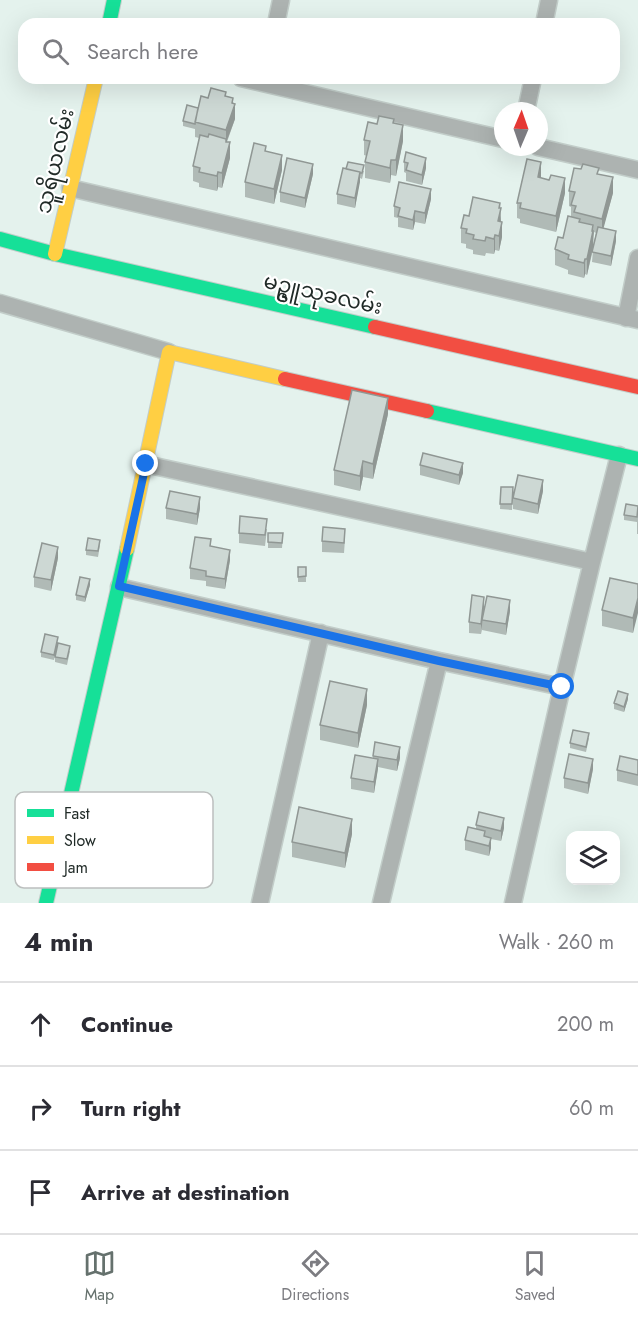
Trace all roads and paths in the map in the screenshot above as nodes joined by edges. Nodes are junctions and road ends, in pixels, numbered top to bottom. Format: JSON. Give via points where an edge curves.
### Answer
{"nodes":[{"id":1,"x":114,"y":0,"type":"edge"},
{"id":2,"x":281,"y":0,"type":"edge"},
{"id":3,"x":549,"y":0,"type":"edge"},
{"id":4,"x":110,"y":18,"type":"edge"},
{"id":5,"x":277,"y":18,"type":"edge"},
{"id":6,"x":545,"y":18,"type":"edge"},
{"id":7,"x":95,"y":84,"type":"edge"},
{"id":8,"x":276,"y":84,"type":"edge"},
{"id":9,"x":532,"y":84,"type":"edge"},
{"id":10,"x":528,"y":102,"type":"edge"},
{"id":11,"x":494,"y":137,"type":"edge"},
{"id":12,"x":548,"y":149,"type":"edge"},
{"id":13,"x":638,"y":170,"type":"edge"},
{"id":14,"x":70,"y":188,"type":"junction"},
{"id":15,"x":0,"y":238,"type":"edge"},
{"id":16,"x":55,"y":254,"type":"junction"},
{"id":17,"x":638,"y":258,"type":"edge"},
{"id":18,"x":0,"y":303,"type":"edge"},
{"id":19,"x":632,"y":319,"type":"edge"},
{"id":20,"x":169,"y":352,"type":"junction"},
{"id":21,"x":638,"y":387,"type":"edge"},
{"id":22,"x":619,"y":455,"type":"junction"},
{"id":23,"x":638,"y":459,"type":"edge"},
{"id":24,"x":146,"y":464,"type":"junction"},
{"id":25,"x":592,"y":562,"type":"junction"},
{"id":26,"x":119,"y":586,"type":"junction"},
{"id":27,"x":321,"y":633,"type":"junction"},
{"id":28,"x":439,"y":661,"type":"junction"},
{"id":29,"x":562,"y":687,"type":"junction"},
{"id":30,"x":72,"y":792,"type":"edge"},
{"id":31,"x":49,"y":888,"type":"edge"},
{"id":32,"x":46,"y":903,"type":"edge"},
{"id":33,"x":260,"y":903,"type":"edge"},
{"id":34,"x":381,"y":903,"type":"edge"},
{"id":35,"x":513,"y":903,"type":"edge"}],
"edges":[{"from":1,"to":4,"type":"street"},
{"from":2,"to":5,"type":"street"},
{"from":3,"to":6,"type":"street"},
{"from":7,"to":14,"type":"street","name":"သူရိယလမ်း"},
{"from":8,"to":11,"type":"street"},
{"from":9,"to":10,"type":"street"},
{"from":12,"to":13,"type":"street"},
{"from":14,"to":16,"type":"street","name":"သူရိယလမ်း"},
{"from":14,"to":19,"type":"street"},
{"from":15,"to":16,"type":"street","name":"မဥ္ဇူသုခလမ်း"},
{"from":16,"to":21,"type":"street","name":"မဥ္ဇူသုခလမ်း"},
{"from":17,"to":19,"type":"street"},
{"from":18,"to":20,"type":"street"},
{"from":20,"to":22,"type":"street"},
{"from":20,"to":24,"type":"street"},
{"from":22,"to":23,"type":"street"},
{"from":22,"to":25,"type":"street"},
{"from":24,"to":25,"type":"street"},
{"from":24,"to":26,"type":"street"},
{"from":25,"to":29,"type":"street"},
{"from":26,"to":27,"type":"street"},
{"from":26,"to":30,"type":"street"},
{"from":27,"to":28,"type":"street"},
{"from":27,"to":33,"type":"street"},
{"from":28,"to":29,"type":"street"},
{"from":28,"to":34,"type":"street"},
{"from":29,"to":35,"type":"street"},
{"from":31,"to":32,"type":"street"}]}
